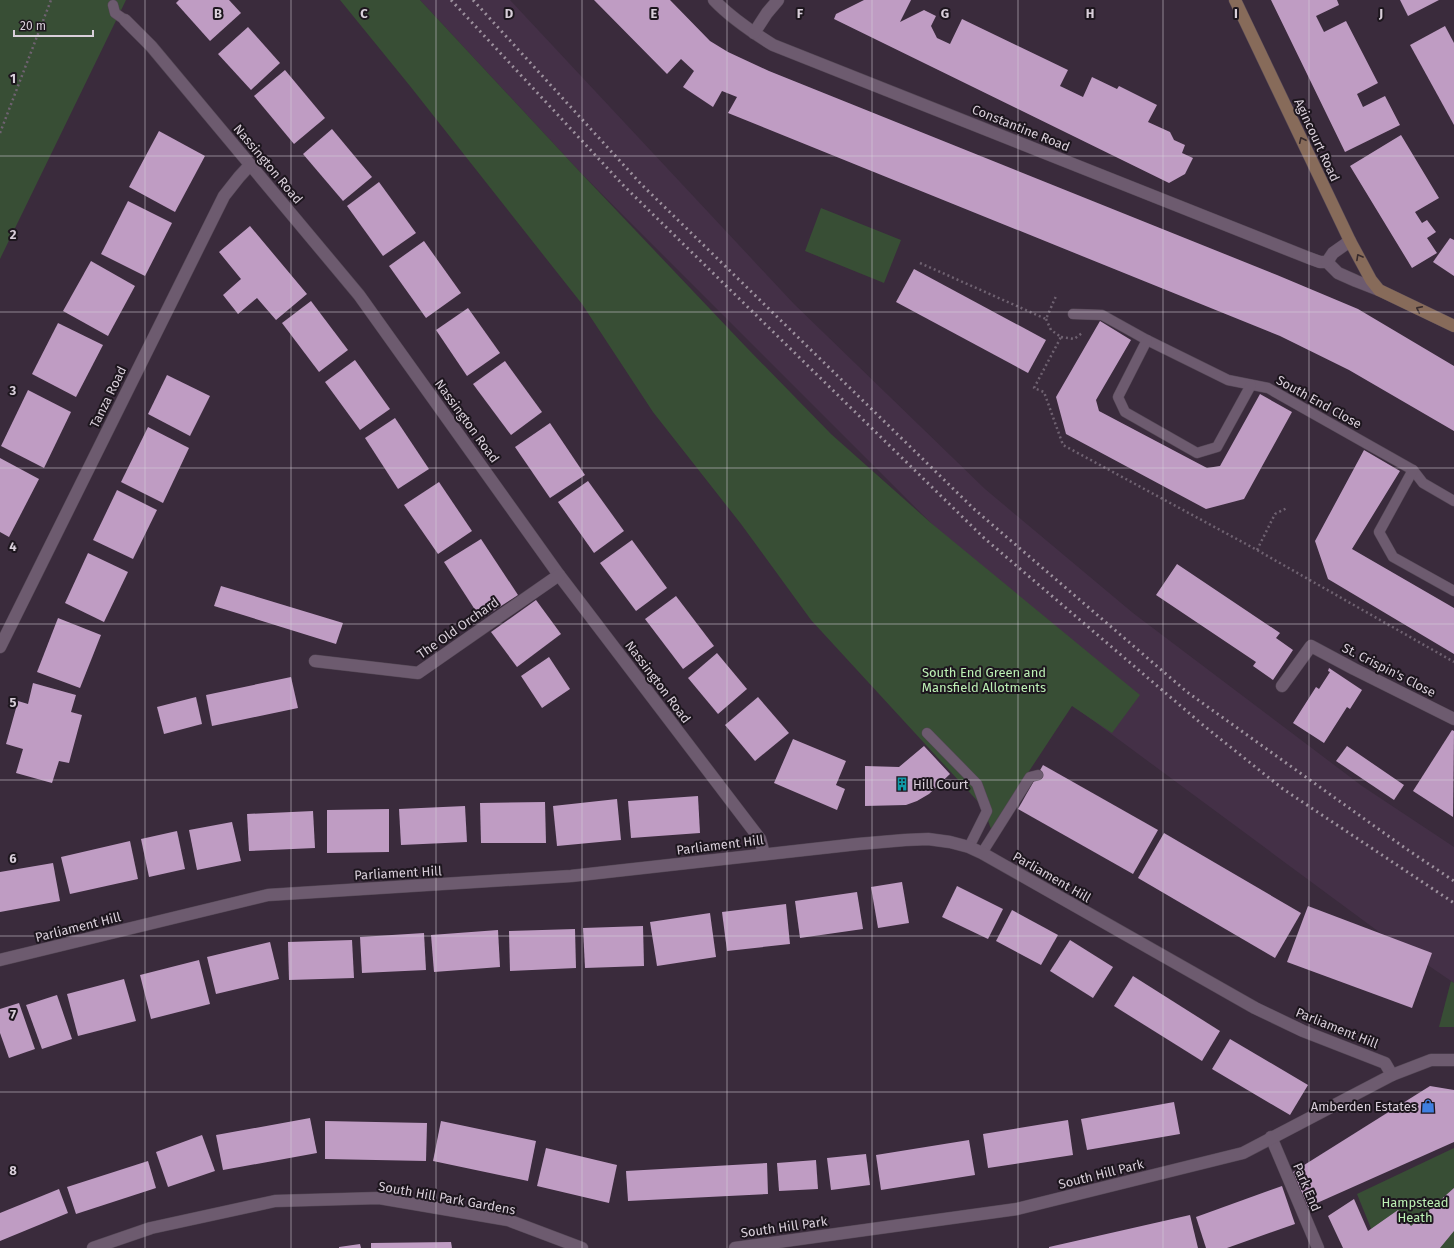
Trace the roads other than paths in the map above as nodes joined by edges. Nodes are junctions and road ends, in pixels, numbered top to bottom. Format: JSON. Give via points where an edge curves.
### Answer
{"nodes":[{"id":1,"x":714,"y":0,"type":"edge"},
{"id":2,"x":778,"y":0,"type":"edge"},
{"id":3,"x":1235,"y":0,"type":"edge"},
{"id":4,"x":112,"y":5,"type":"dead end"},
{"id":5,"x":125,"y":20,"type":"joint"},
{"id":6,"x":754,"y":33,"type":"junction"},
{"id":7,"x":250,"y":165,"type":"junction"},
{"id":8,"x":1350,"y":241,"type":"junction"},
{"id":9,"x":1327,"y":262,"type":"junction"},
{"id":10,"x":1379,"y":290,"type":"junction"},
{"id":11,"x":1073,"y":314,"type":"dead end"},
{"id":12,"x":1454,"y":326,"type":"edge"},
{"id":13,"x":1147,"y":340,"type":"junction"},
{"id":14,"x":1251,"y":385,"type":"junction"},
{"id":15,"x":1413,"y":470,"type":"junction"},
{"id":16,"x":1454,"y":501,"type":"edge"},
{"id":17,"x":560,"y":575,"type":"junction"},
{"id":18,"x":1454,"y":591,"type":"edge"},
{"id":19,"x":0,"y":647,"type":"edge"},
{"id":20,"x":315,"y":660,"type":"dead end"},
{"id":21,"x":1282,"y":686,"type":"dead end"},
{"id":22,"x":1454,"y":719,"type":"edge"},
{"id":23,"x":927,"y":733,"type":"dead end"},
{"id":24,"x":1038,"y":774,"type":"dead end"},
{"id":25,"x":969,"y":847,"type":"junction"},
{"id":26,"x":982,"y":853,"type":"junction"},
{"id":27,"x":764,"y":854,"type":"junction"},
{"id":28,"x":0,"y":960,"type":"edge"},
{"id":29,"x":1454,"y":1060,"type":"edge"},
{"id":30,"x":1392,"y":1075,"type":"junction"},
{"id":31,"x":1271,"y":1137,"type":"junction"},
{"id":32,"x":94,"y":1248,"type":"edge"},
{"id":33,"x":582,"y":1248,"type":"edge"},
{"id":34,"x":735,"y":1248,"type":"edge"},
{"id":35,"x":1318,"y":1248,"type":"edge"}],
"edges":[{"from":1,"to":6,"type":"street","name":"Constantine Road"},
{"from":2,"to":6,"type":"street"},
{"from":8,"to":3,"type":"main road","name":"Agincourt Road","one_way":true},
{"from":4,"to":5,"type":"lane","via":[[115,13]]},
{"from":5,"to":7,"type":"street","name":"Nassington Road","via":[[151,46]]},
{"from":6,"to":9,"type":"street","name":"Constantine Road","via":[[781,48],[1309,258]]},
{"from":7,"to":17,"type":"street","name":"Nassington Road","via":[[359,295]]},
{"from":7,"to":19,"type":"street","name":"Tanza Road","via":[[224,196]]},
{"from":8,"to":9,"type":"street","via":[[1333,253]]},
{"from":10,"to":8,"type":"main road","name":"Agincourt Road","one_way":true},
{"from":9,"to":10,"type":"street","name":"Constantine Road","via":[[1338,273]]},
{"from":12,"to":10,"type":"main road","name":"Constantine Road","one_way":true},
{"from":11,"to":13,"type":"lane","name":"South End Close","via":[[1102,315]]},
{"from":13,"to":14,"type":"lane","name":"South End Close","via":[[1228,380]]},
{"from":13,"to":14,"type":"lane","via":[[1118,397],[1125,412],[1197,453],[1217,447]]},
{"from":14,"to":15,"type":"lane","name":"South End Close","via":[[1268,388]]},
{"from":15,"to":16,"type":"lane","name":"South End Close","via":[[1423,483]]},
{"from":15,"to":18,"type":"lane","via":[[1379,532],[1392,557]]},
{"from":17,"to":20,"type":"street","name":"The Old Orchard","via":[[418,673]]},
{"from":17,"to":27,"type":"street","name":"Nassington Road","via":[[760,839]]},
{"from":21,"to":22,"type":"street","name":"St. Crispin's Close","via":[[1311,646]]},
{"from":23,"to":25,"type":"lane","via":[[977,784],[987,811]]},
{"from":24,"to":26,"type":"lane","via":[[1030,778]]},
{"from":25,"to":26,"type":"street","name":"Parliament Hill"},
{"from":25,"to":27,"type":"street","name":"Parliament Hill","via":[[928,839]]},
{"from":26,"to":30,"type":"street","name":"Parliament Hill","via":[[1255,1008],[1303,1031],[1385,1063]]},
{"from":27,"to":28,"type":"street","name":"Parliament Hill","via":[[571,876],[268,895]]},
{"from":29,"to":30,"type":"street","name":"South Hill Park","via":[[1431,1060]]},
{"from":30,"to":31,"type":"street","name":"South Hill Park"},
{"from":31,"to":34,"type":"street","name":"South Hill Park","via":[[1243,1153],[1017,1209]]},
{"from":31,"to":35,"type":"street","name":"Park End"},
{"from":32,"to":33,"type":"street","name":"South Hill Park Gardens","via":[[151,1228],[275,1201],[379,1198],[508,1220]]}]}
